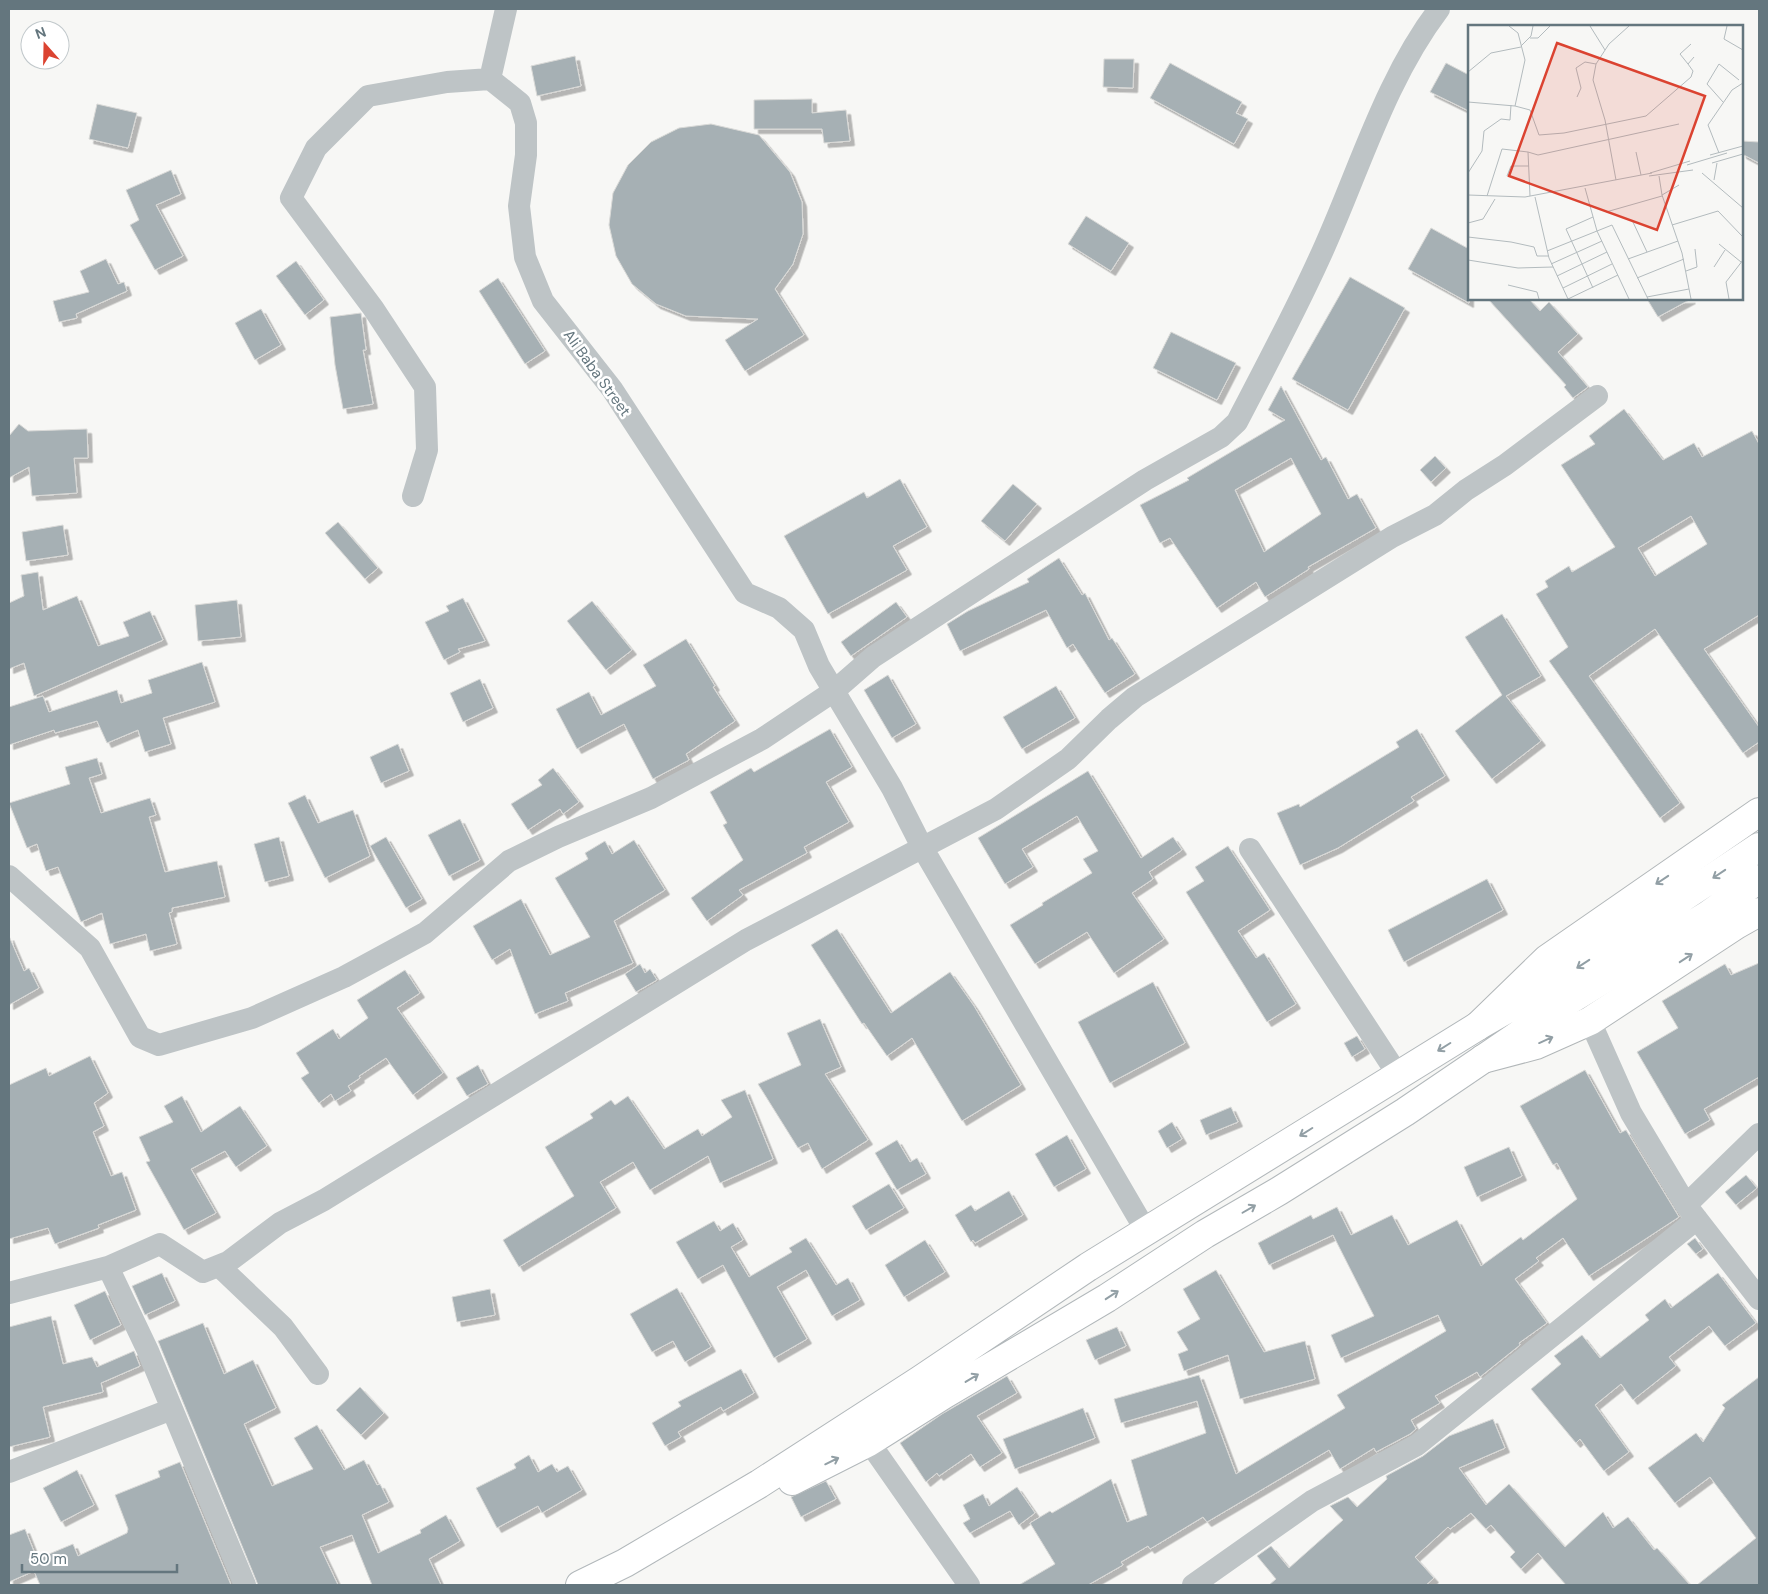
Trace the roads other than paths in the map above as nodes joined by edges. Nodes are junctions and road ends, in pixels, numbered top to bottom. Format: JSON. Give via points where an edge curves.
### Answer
{"nodes":[{"id":1,"x":506,"y":9,"type":"edge"},
{"id":2,"x":1439,"y":9,"type":"edge"},
{"id":3,"x":490,"y":79,"type":"junction"},
{"id":4,"x":1598,"y":396,"type":"dead end"},
{"id":5,"x":413,"y":496,"type":"dead end"},
{"id":6,"x":834,"y":691,"type":"junction"},
{"id":7,"x":1759,"y":812,"type":"edge"},
{"id":8,"x":1759,"y":846,"type":"edge"},
{"id":9,"x":922,"y":847,"type":"junction"},
{"id":10,"x":1250,"y":849,"type":"dead end"},
{"id":11,"x":9,"y":876,"type":"edge"},
{"id":12,"x":1759,"y":879,"type":"edge"},
{"id":13,"x":1759,"y":912,"type":"edge"},
{"id":14,"x":1590,"y":1021,"type":"junction"},
{"id":15,"x":1478,"y":1026,"type":"junction"},
{"id":16,"x":1483,"y":1059,"type":"junction"},
{"id":17,"x":1398,"y":1075,"type":"junction"},
{"id":18,"x":1759,"y":1134,"type":"edge"},
{"id":19,"x":1691,"y":1212,"type":"junction"},
{"id":20,"x":1146,"y":1231,"type":"junction"},
{"id":21,"x":218,"y":1266,"type":"junction"},
{"id":22,"x":108,"y":1267,"type":"junction"},
{"id":23,"x":9,"y":1293,"type":"edge"},
{"id":24,"x":1759,"y":1299,"type":"edge"},
{"id":25,"x":318,"y":1374,"type":"dead end"},
{"id":26,"x":172,"y":1409,"type":"junction"},
{"id":27,"x":858,"y":1435,"type":"junction"},
{"id":28,"x":9,"y":1472,"type":"edge"},
{"id":29,"x":245,"y":1585,"type":"edge"},
{"id":30,"x":580,"y":1585,"type":"edge"},
{"id":31,"x":606,"y":1585,"type":"edge"},
{"id":32,"x":969,"y":1585,"type":"edge"},
{"id":33,"x":1193,"y":1585,"type":"edge"}],
"edges":[{"from":1,"to":3,"type":"street"},
{"from":2,"to":6,"type":"street","via":[[1392,86],[1320,258],[1237,422],[1221,438],[1145,480],[873,656]]},
{"from":3,"to":5,"type":"street","via":[[447,82],[368,96],[316,148],[291,198],[373,308],[425,387],[427,450]]},
{"from":3,"to":6,"type":"street","name":"Ali Baba Street","via":[[520,103],[526,123],[526,155],[519,206],[525,257],[543,301],[612,389],[745,593],[779,608],[804,630]]},
{"from":4,"to":9,"type":"street","via":[[1436,515],[1383,542],[1135,697],[1068,759],[996,809]]},
{"from":6,"to":9,"type":"street","name":"Ali Baba Street","via":[[892,788]]},
{"from":6,"to":11,"type":"street","via":[[762,739],[705,770],[651,798],[509,861],[425,933],[344,977],[252,1018],[159,1045],[140,1037],[90,948]]},
{"from":7,"to":15,"type":"main road","one_way":true,"via":[[1547,959]]},
{"from":8,"to":15,"type":"main road","one_way":true,"via":[[1564,976]]},
{"from":9,"to":20,"type":"street","name":"Ali Baba Street"},
{"from":9,"to":21,"type":"street","via":[[746,940],[324,1200],[280,1222],[228,1262]]},
{"from":10,"to":17,"type":"street"},
{"from":12,"to":16,"type":"main road","via":[[1708,916],[1573,998]]},
{"from":14,"to":13,"type":"main road","one_way":true},
{"from":16,"to":14,"type":"main road","one_way":true,"via":[[1536,1045]]},
{"from":14,"to":19,"type":"street","via":[[1631,1113]]},
{"from":15,"to":17,"type":"main road","one_way":true},
{"from":27,"to":16,"type":"main road","one_way":true,"via":[[945,1394],[1107,1298],[1205,1234],[1280,1191]]},
{"from":17,"to":20,"type":"main road","one_way":true},
{"from":18,"to":19,"type":"street"},
{"from":19,"to":24,"type":"street"},
{"from":19,"to":33,"type":"street","via":[[1417,1445],[1312,1501]]},
{"from":20,"to":27,"type":"main road","via":[[1088,1267]]},
{"from":21,"to":22,"type":"street","via":[[203,1272],[160,1244]]},
{"from":21,"to":25,"type":"street","via":[[283,1327]]},
{"from":22,"to":23,"type":"street"},
{"from":22,"to":26,"type":"street"},
{"from":26,"to":28,"type":"street"},
{"from":26,"to":29,"type":"street"},
{"from":27,"to":30,"type":"main road","via":[[759,1484],[625,1563]]},
{"from":31,"to":27,"type":"main road","one_way":true,"via":[[769,1492]]},
{"from":27,"to":32,"type":"street"}]}
